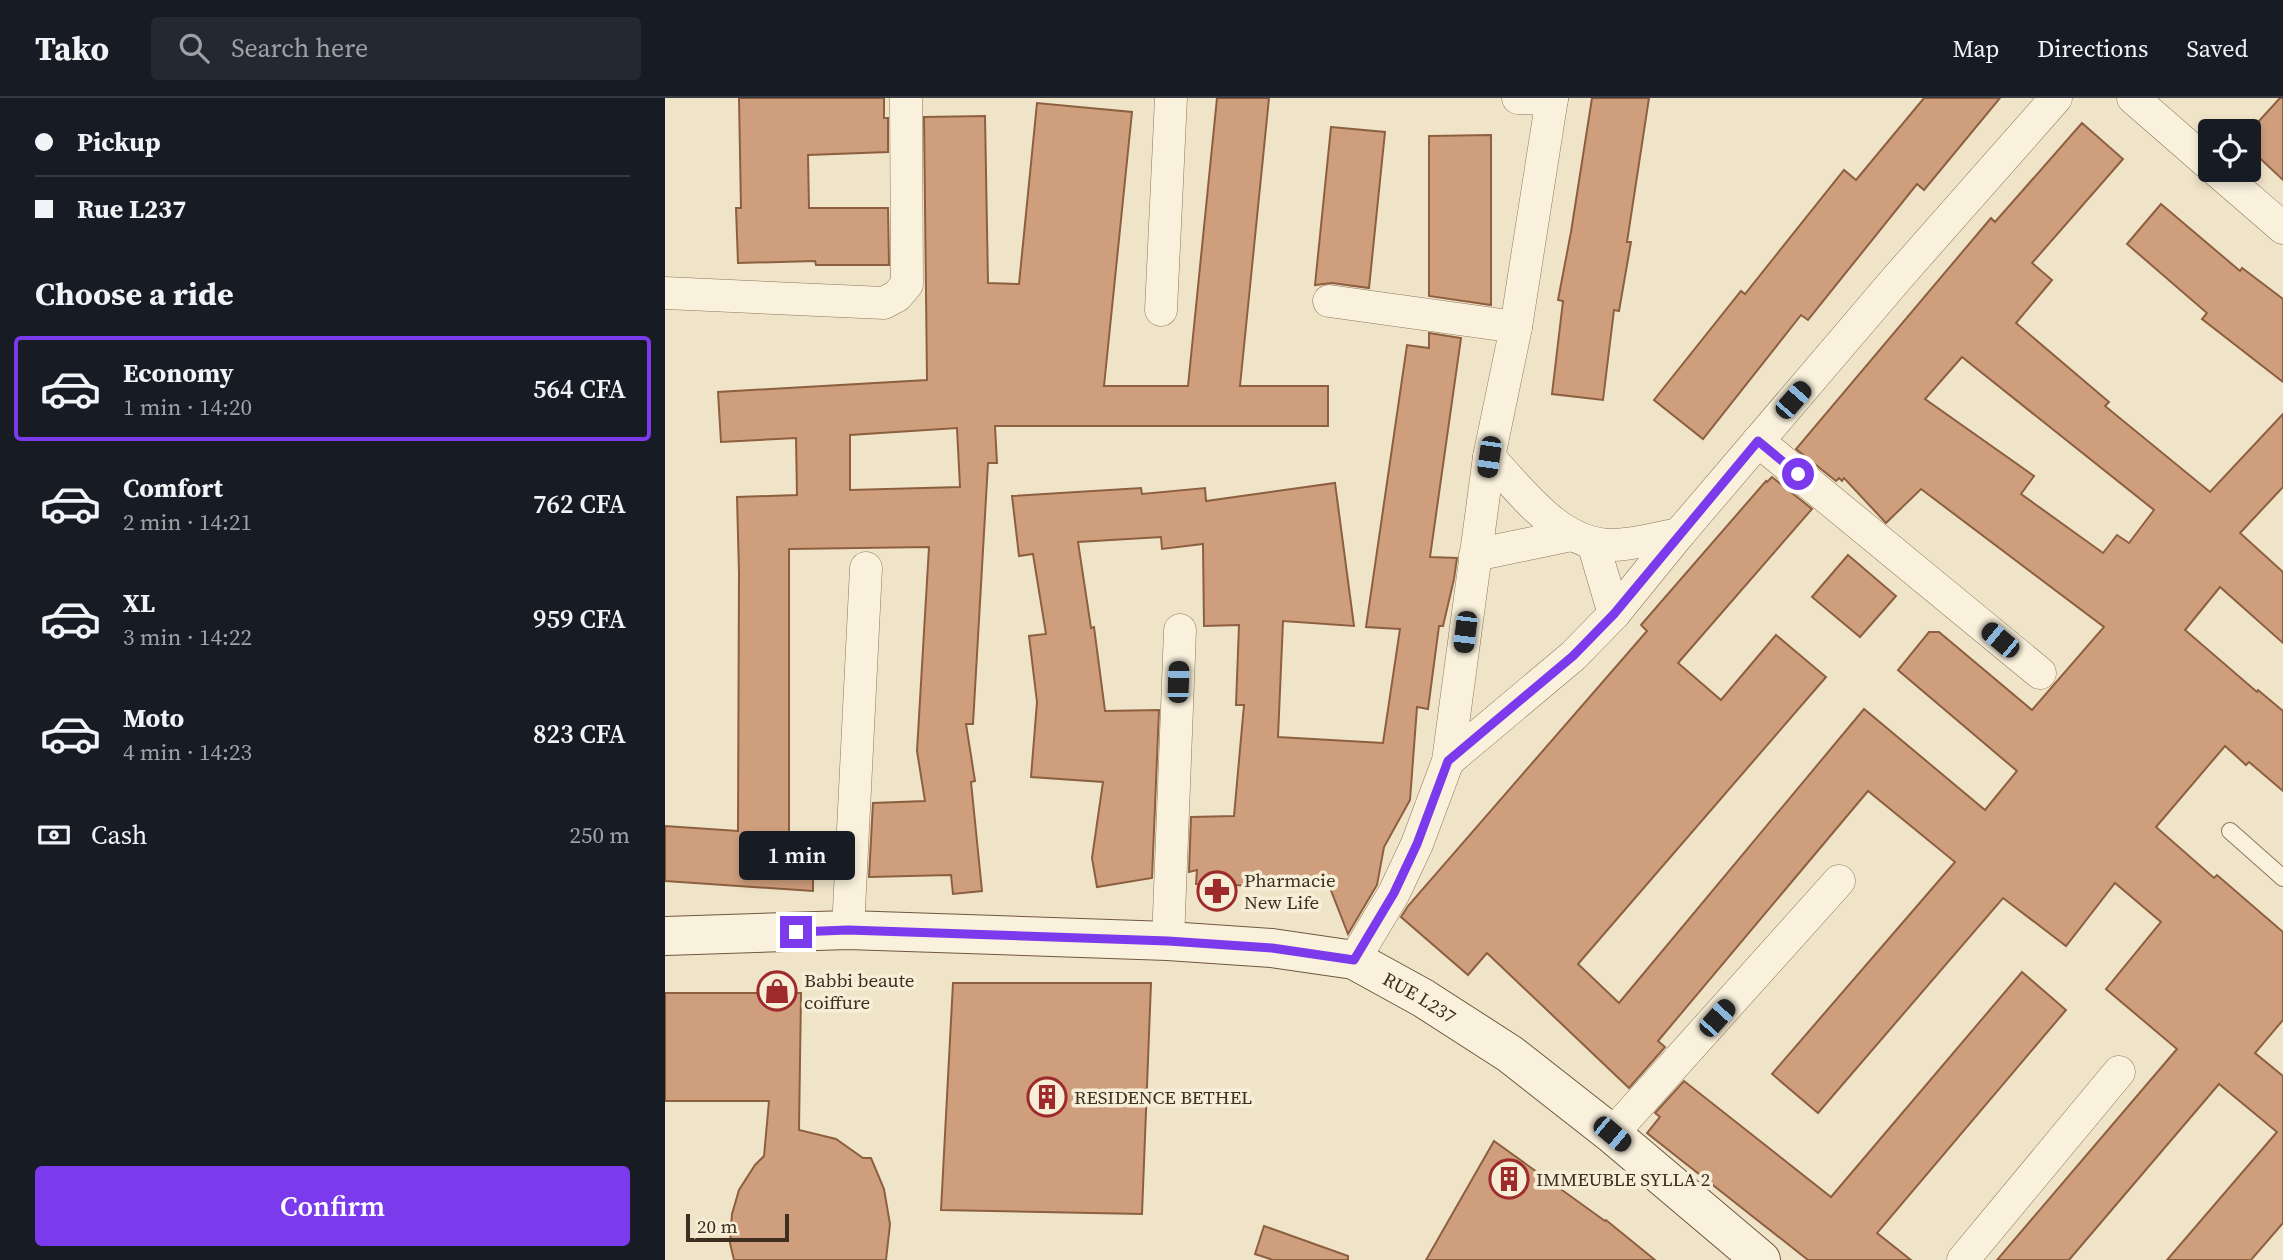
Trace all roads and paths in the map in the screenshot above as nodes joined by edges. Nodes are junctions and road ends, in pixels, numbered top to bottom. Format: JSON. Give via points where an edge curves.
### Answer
{"nodes":[{"id":1,"x":906,"y":98,"type":"edge"},
{"id":2,"x":1171,"y":98,"type":"edge"},
{"id":3,"x":1518,"y":98,"type":"edge"},
{"id":4,"x":1552,"y":98,"type":"edge"},
{"id":5,"x":2056,"y":98,"type":"edge"},
{"id":6,"x":2133,"y":98,"type":"edge"},
{"id":7,"x":2198,"y":155,"type":"edge"},
{"id":8,"x":2230,"y":182,"type":"edge"},
{"id":9,"x":2283,"y":228,"type":"edge"},
{"id":10,"x":665,"y":293,"type":"edge"},
{"id":11,"x":1329,"y":302,"type":"dead end"},
{"id":12,"x":1161,"y":310,"type":"dead end"},
{"id":13,"x":1516,"y":327,"type":"junction"},
{"id":14,"x":1758,"y":441,"type":"junction"},
{"id":15,"x":1489,"y":457,"type":"junction"},
{"id":16,"x":1679,"y":534,"type":"junction"},
{"id":17,"x":1582,"y":539,"type":"junction"},
{"id":18,"x":1475,"y":555,"type":"junction"},
{"id":19,"x":866,"y":568,"type":"dead end"},
{"id":20,"x":1614,"y":614,"type":"junction"},
{"id":21,"x":1180,"y":630,"type":"dead end"},
{"id":22,"x":2040,"y":673,"type":"dead end"},
{"id":23,"x":1448,"y":761,"type":"junction"},
{"id":24,"x":2230,"y":831,"type":"dead end"},
{"id":25,"x":2283,"y":878,"type":"edge"},
{"id":26,"x":1839,"y":881,"type":"dead end"},
{"id":27,"x":848,"y":930,"type":"junction"},
{"id":28,"x":665,"y":936,"type":"edge"},
{"id":29,"x":1168,"y":941,"type":"junction"},
{"id":30,"x":1354,"y":960,"type":"junction"},
{"id":31,"x":2119,"y":1072,"type":"dead end"},
{"id":32,"x":1612,"y":1134,"type":"junction"},
{"id":33,"x":1761,"y":1260,"type":"edge"},
{"id":34,"x":1963,"y":1260,"type":"edge"}],
"edges":[{"from":1,"to":10,"type":"street","via":[[907,284],[897,296],[884,303]]},
{"from":2,"to":12,"type":"street"},
{"from":3,"to":4,"type":"street"},
{"from":4,"to":13,"type":"street"},
{"from":5,"to":14,"type":"street"},
{"from":6,"to":7,"type":"street"},
{"from":8,"to":9,"type":"street"},
{"from":11,"to":13,"type":"street"},
{"from":13,"to":15,"type":"street"},
{"from":14,"to":16,"type":"street"},
{"from":14,"to":22,"type":"street"},
{"from":15,"to":17,"type":"street","via":[[1548,519]]},
{"from":15,"to":18,"type":"street"},
{"from":16,"to":17,"type":"street","via":[[1615,545]]},
{"from":16,"to":20,"type":"street"},
{"from":17,"to":18,"type":"street"},
{"from":17,"to":20,"type":"street"},
{"from":18,"to":23,"type":"street"},
{"from":19,"to":27,"type":"street"},
{"from":20,"to":23,"type":"street","via":[[1573,656]]},
{"from":21,"to":29,"type":"street"},
{"from":23,"to":30,"type":"street","via":[[1394,893]]},
{"from":24,"to":25,"type":"lane"},
{"from":26,"to":32,"type":"street"},
{"from":27,"to":28,"type":"street","name":"RUE L237"},
{"from":27,"to":29,"type":"street","name":"RUE L237"},
{"from":29,"to":30,"type":"street","name":"RUE L237","via":[[1272,948]]},
{"from":30,"to":32,"type":"street","name":"RUE L237","via":[[1510,1054]]},
{"from":31,"to":34,"type":"street"},
{"from":32,"to":33,"type":"street","name":"RUE L237"}]}
